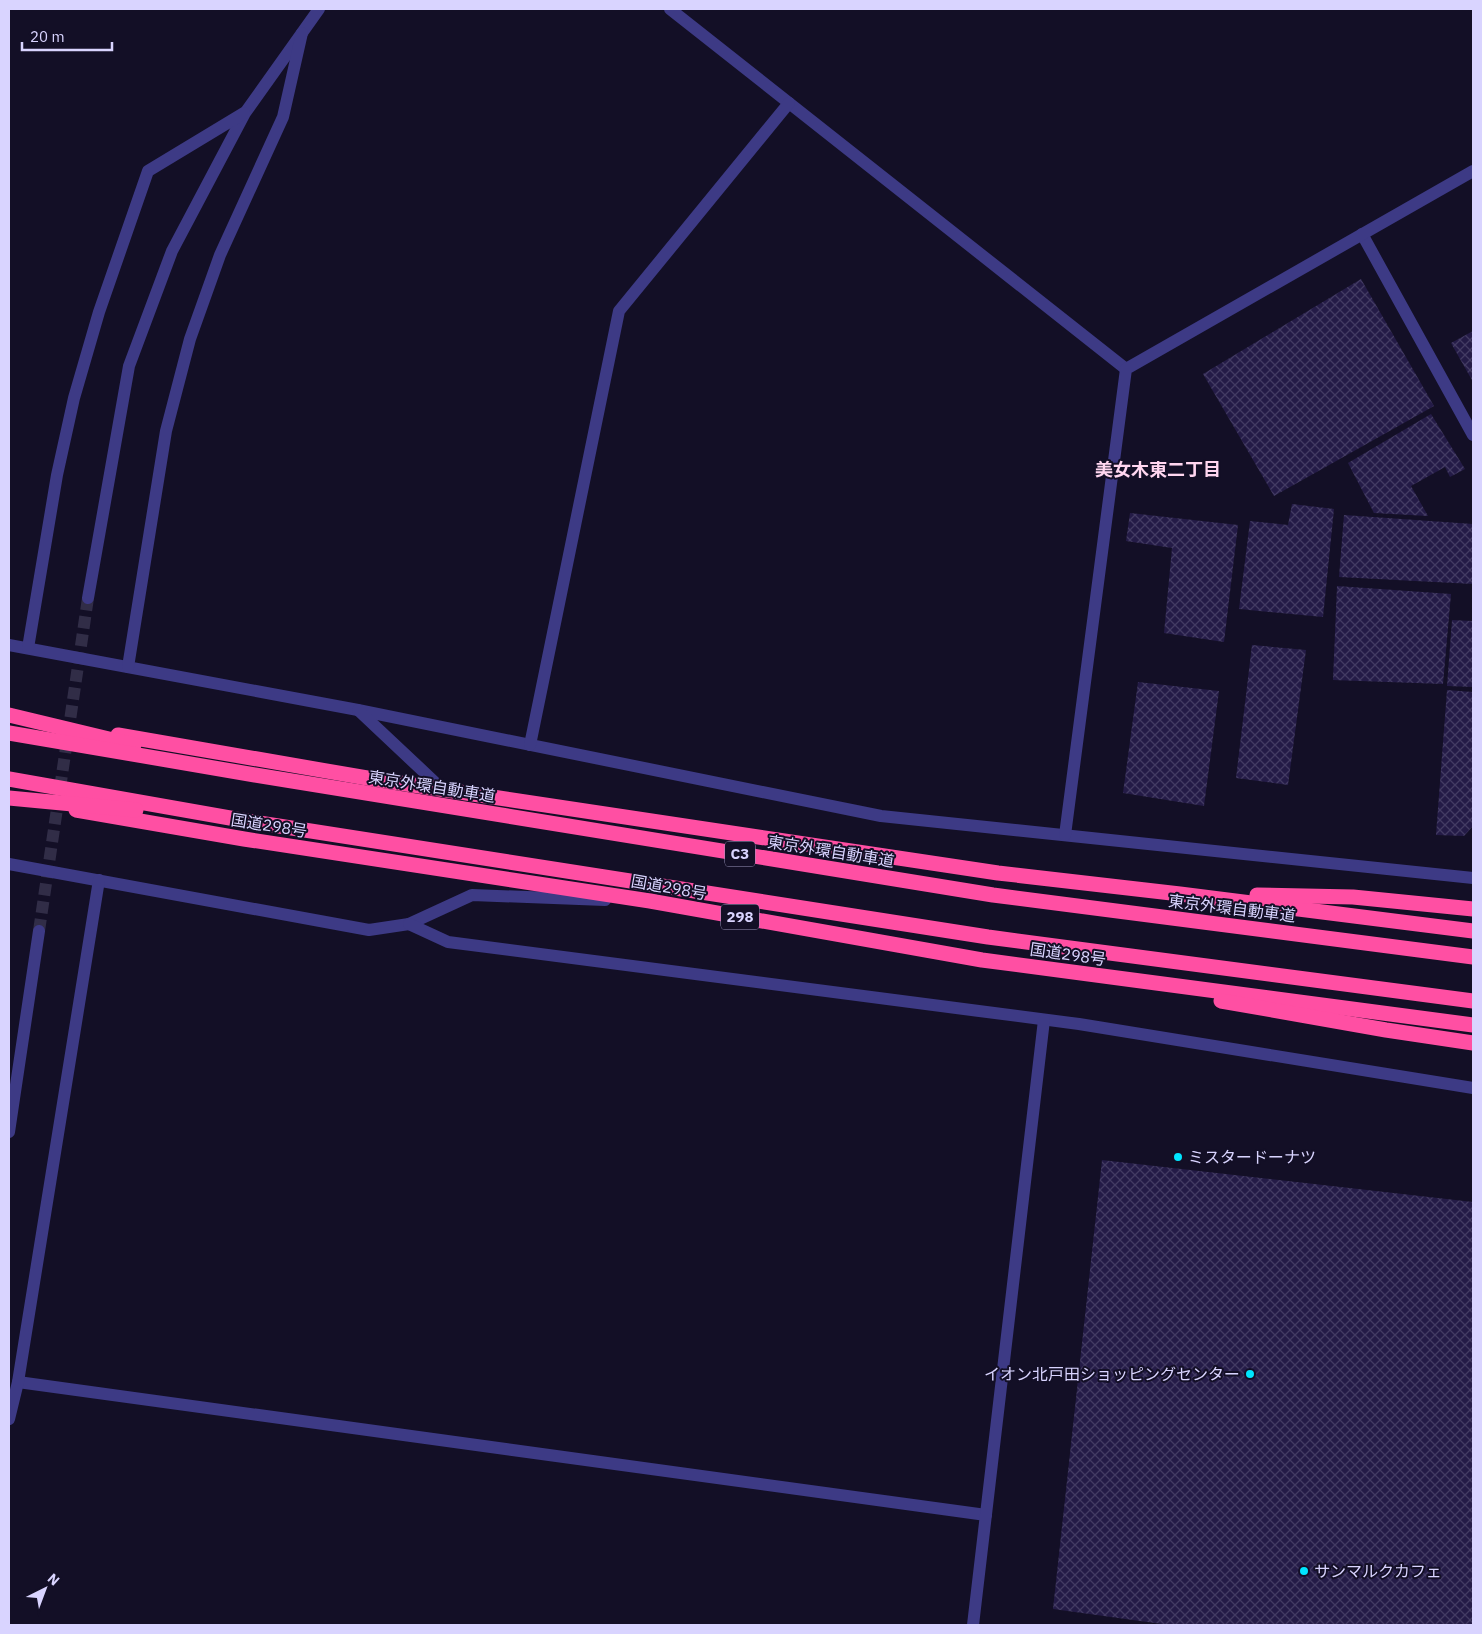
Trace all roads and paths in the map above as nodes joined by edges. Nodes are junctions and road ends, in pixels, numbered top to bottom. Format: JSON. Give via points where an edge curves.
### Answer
{"nodes":[{"id":1,"x":319,"y":9,"type":"edge"},
{"id":2,"x":670,"y":9,"type":"edge"},
{"id":3,"x":302,"y":33,"type":"junction"},
{"id":4,"x":788,"y":103,"type":"junction"},
{"id":5,"x":244,"y":113,"type":"junction"},
{"id":6,"x":1473,"y":171,"type":"edge"},
{"id":7,"x":1362,"y":234,"type":"junction"},
{"id":8,"x":1126,"y":369,"type":"junction"},
{"id":9,"x":1473,"y":434,"type":"edge"},
{"id":10,"x":88,"y":598,"type":"tunnel mouth"},
{"id":11,"x":9,"y":645,"type":"edge"},
{"id":12,"x":28,"y":648,"type":"junction"},
{"id":13,"x":128,"y":667,"type":"junction"},
{"id":14,"x":358,"y":710,"type":"junction"},
{"id":15,"x":9,"y":714,"type":"edge"},
{"id":16,"x":9,"y":733,"type":"edge"},
{"id":17,"x":530,"y":745,"type":"junction"},
{"id":18,"x":255,"y":775,"type":"junction"},
{"id":19,"x":9,"y":778,"type":"edge"},
{"id":20,"x":442,"y":789,"type":"junction"},
{"id":21,"x":9,"y":798,"type":"edge"},
{"id":22,"x":247,"y":820,"type":"junction"},
{"id":23,"x":1066,"y":835,"type":"junction"},
{"id":24,"x":9,"y":864,"type":"edge"},
{"id":25,"x":1473,"y":878,"type":"edge"},
{"id":26,"x":99,"y":880,"type":"junction"},
{"id":27,"x":1180,"y":894,"type":"junction"},
{"id":28,"x":650,"y":901,"type":"junction"},
{"id":29,"x":1473,"y":909,"type":"edge"},
{"id":30,"x":409,"y":924,"type":"junction"},
{"id":31,"x":39,"y":931,"type":"tunnel mouth"},
{"id":32,"x":1473,"y":931,"type":"edge"},
{"id":33,"x":1473,"y":957,"type":"edge"},
{"id":34,"x":982,"y":960,"type":"junction"},
{"id":35,"x":1473,"y":1001,"type":"edge"},
{"id":36,"x":1044,"y":1020,"type":"junction"},
{"id":37,"x":1473,"y":1025,"type":"edge"},
{"id":38,"x":1473,"y":1043,"type":"edge"},
{"id":39,"x":1473,"y":1088,"type":"edge"},
{"id":40,"x":9,"y":1132,"type":"edge"},
{"id":41,"x":18,"y":1382,"type":"junction"},
{"id":42,"x":9,"y":1419,"type":"edge"},
{"id":43,"x":986,"y":1515,"type":"junction"},
{"id":44,"x":973,"y":1625,"type":"edge"}],
"edges":[{"from":1,"to":3,"type":"street"},
{"from":2,"to":4,"type":"street"},
{"from":3,"to":5,"type":"street"},
{"from":3,"to":13,"type":"street","via":[[282,118],[220,255],[190,339],[166,431]]},
{"from":4,"to":8,"type":"street"},
{"from":4,"to":17,"type":"street","via":[[619,310]]},
{"from":5,"to":10,"type":"street","via":[[172,251],[129,366]]},
{"from":5,"to":12,"type":"street","via":[[148,171],[99,312],[74,398],[57,475]]},
{"from":6,"to":7,"type":"street"},
{"from":7,"to":8,"type":"street"},
{"from":7,"to":9,"type":"street"},
{"from":8,"to":23,"type":"street"},
{"from":11,"to":12,"type":"street"},
{"from":12,"to":13,"type":"street"},
{"from":13,"to":14,"type":"street"},
{"from":14,"to":17,"type":"street"},
{"from":14,"to":20,"type":"street"},
{"from":15,"to":18,"type":"highway","bridge":true},
{"from":15,"to":20,"type":"highway"},
{"from":16,"to":18,"type":"highway","name":"東京外環自動車道","number":"C3","bridge":true},
{"from":17,"to":23,"type":"street","via":[[881,816]]},
{"from":18,"to":33,"type":"highway","name":"東京外環自動車道","number":"C3","bridge":true,"via":[[993,895]]},
{"from":19,"to":22,"type":"highway","bridge":true},
{"from":20,"to":27,"type":"highway","via":[[998,873]]},
{"from":21,"to":22,"type":"highway","bridge":true},
{"from":21,"to":28,"type":"highway","name":"国道298号","number":"298","via":[[244,839]]},
{"from":22,"to":35,"type":"highway","bridge":true,"via":[[988,937]]},
{"from":23,"to":25,"type":"street"},
{"from":24,"to":26,"type":"street"},
{"from":26,"to":30,"type":"street","via":[[370,930]]},
{"from":26,"to":41,"type":"street"},
{"from":27,"to":29,"type":"highway","via":[[1353,897]]},
{"from":27,"to":32,"type":"highway"},
{"from":28,"to":30,"type":"street","via":[[472,895]]},
{"from":28,"to":34,"type":"highway","name":"国道298号","number":"298"},
{"from":30,"to":36,"type":"street","via":[[448,942]]},
{"from":31,"to":40,"type":"street"},
{"from":34,"to":37,"type":"highway","name":"国道298号","number":"298"},
{"from":34,"to":38,"type":"highway"},
{"from":36,"to":39,"type":"street"},
{"from":36,"to":43,"type":"street"},
{"from":41,"to":42,"type":"street"},
{"from":41,"to":43,"type":"street"},
{"from":43,"to":44,"type":"street"}]}
